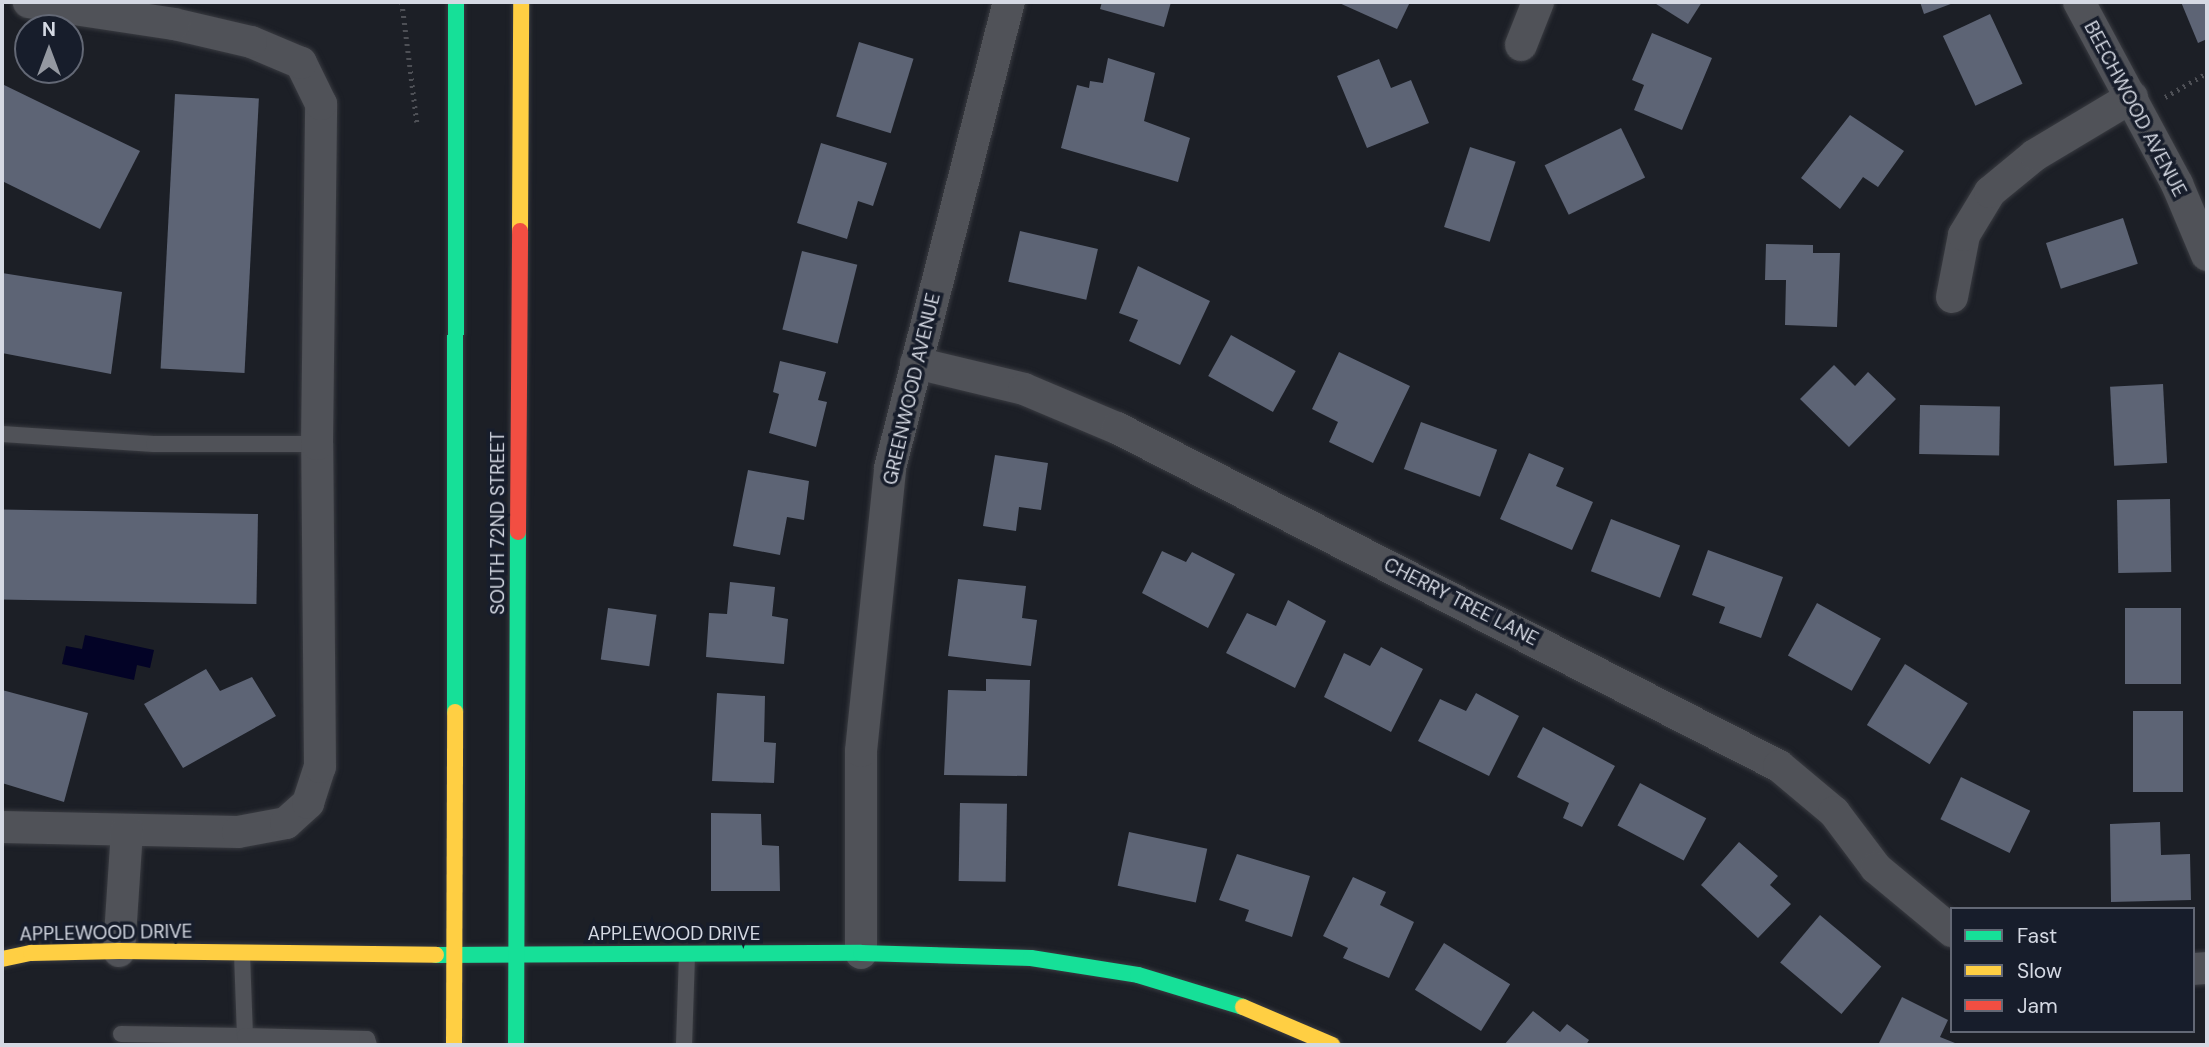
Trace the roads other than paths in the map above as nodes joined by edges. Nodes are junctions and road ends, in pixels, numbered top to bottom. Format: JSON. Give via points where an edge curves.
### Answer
{"nodes":[{"id":1,"x":29,"y":2,"type":"edge"},
{"id":2,"x":456,"y":2,"type":"edge"},
{"id":3,"x":521,"y":2,"type":"edge"},
{"id":4,"x":1009,"y":2,"type":"edge"},
{"id":5,"x":1538,"y":2,"type":"edge"},
{"id":6,"x":2078,"y":2,"type":"edge"},
{"id":7,"x":1521,"y":45,"type":"dead end"},
{"id":8,"x":2135,"y":104,"type":"junction"},
{"id":9,"x":2207,"y":255,"type":"edge"},
{"id":10,"x":1952,"y":297,"type":"dead end"},
{"id":11,"x":916,"y":363,"type":"junction"},
{"id":12,"x":2,"y":434,"type":"edge"},
{"id":13,"x":317,"y":444,"type":"junction"},
{"id":14,"x":2,"y":827,"type":"edge"},
{"id":15,"x":127,"y":830,"type":"junction"},
{"id":16,"x":1950,"y":929,"type":"edge"},
{"id":17,"x":119,"y":951,"type":"junction"},
{"id":18,"x":243,"y":953,"type":"junction"},
{"id":19,"x":861,"y":953,"type":"junction"},
{"id":20,"x":453,"y":955,"type":"junction"},
{"id":21,"x":516,"y":955,"type":"junction"},
{"id":22,"x":687,"y":956,"type":"junction"},
{"id":23,"x":2,"y":960,"type":"edge"},
{"id":24,"x":121,"y":1034,"type":"dead end"},
{"id":25,"x":245,"y":1036,"type":"junction"},
{"id":26,"x":369,"y":1045,"type":"edge"},
{"id":27,"x":453,"y":1045,"type":"edge"},
{"id":28,"x":516,"y":1045,"type":"edge"},
{"id":29,"x":684,"y":1045,"type":"edge"},
{"id":30,"x":1332,"y":1045,"type":"edge"}],
"edges":[{"from":1,"to":13,"type":"street","via":[[174,24],[251,42],[301,63],[321,104]]},
{"from":2,"to":20,"type":"main road"},
{"from":3,"to":21,"type":"main road","name":"SOUTH 72ND STREET"},
{"from":4,"to":11,"type":"street","name":"GREENWOOD AVENUE"},
{"from":5,"to":7,"type":"street"},
{"from":6,"to":8,"type":"street","name":"BEECHWOOD AVENUE"},
{"from":8,"to":9,"type":"street","name":"BEECHWOOD AVENUE"},
{"from":8,"to":10,"type":"street","via":[[2035,155],[1990,192],[1964,235]]},
{"from":11,"to":16,"type":"street","name":"CHERRY TREE LANE","via":[[1024,389],[1117,428],[1779,766],[1834,812],[1876,868]]},
{"from":11,"to":19,"type":"street","name":"GREENWOOD AVENUE","via":[[890,468],[862,737]]},
{"from":12,"to":13,"type":"lane","via":[[154,444]]},
{"from":13,"to":15,"type":"street","via":[[320,767],[308,803],[286,823],[238,832]]},
{"from":14,"to":15,"type":"street"},
{"from":15,"to":17,"type":"street"},
{"from":17,"to":18,"type":"main road","name":"APPLEWOOD DRIVE"},
{"from":17,"to":23,"type":"main road","name":"APPLEWOOD DRIVE","via":[[31,953]]},
{"from":18,"to":20,"type":"main road","name":"APPLEWOOD DRIVE"},
{"from":18,"to":25,"type":"lane"},
{"from":19,"to":22,"type":"main road","name":"APPLEWOOD DRIVE"},
{"from":19,"to":30,"type":"main road","name":"APPLEWOOD DRIVE","via":[[1031,958],[1138,975],[1234,1003]]},
{"from":20,"to":21,"type":"main road","name":"APPLEWOOD DRIVE"},
{"from":20,"to":27,"type":"main road"},
{"from":21,"to":22,"type":"main road","name":"APPLEWOOD DRIVE"},
{"from":21,"to":28,"type":"main road","name":"SOUTH 72ND STREET"},
{"from":22,"to":29,"type":"lane"},
{"from":24,"to":25,"type":"lane"},
{"from":25,"to":26,"type":"lane","via":[[367,1039]]}]}
